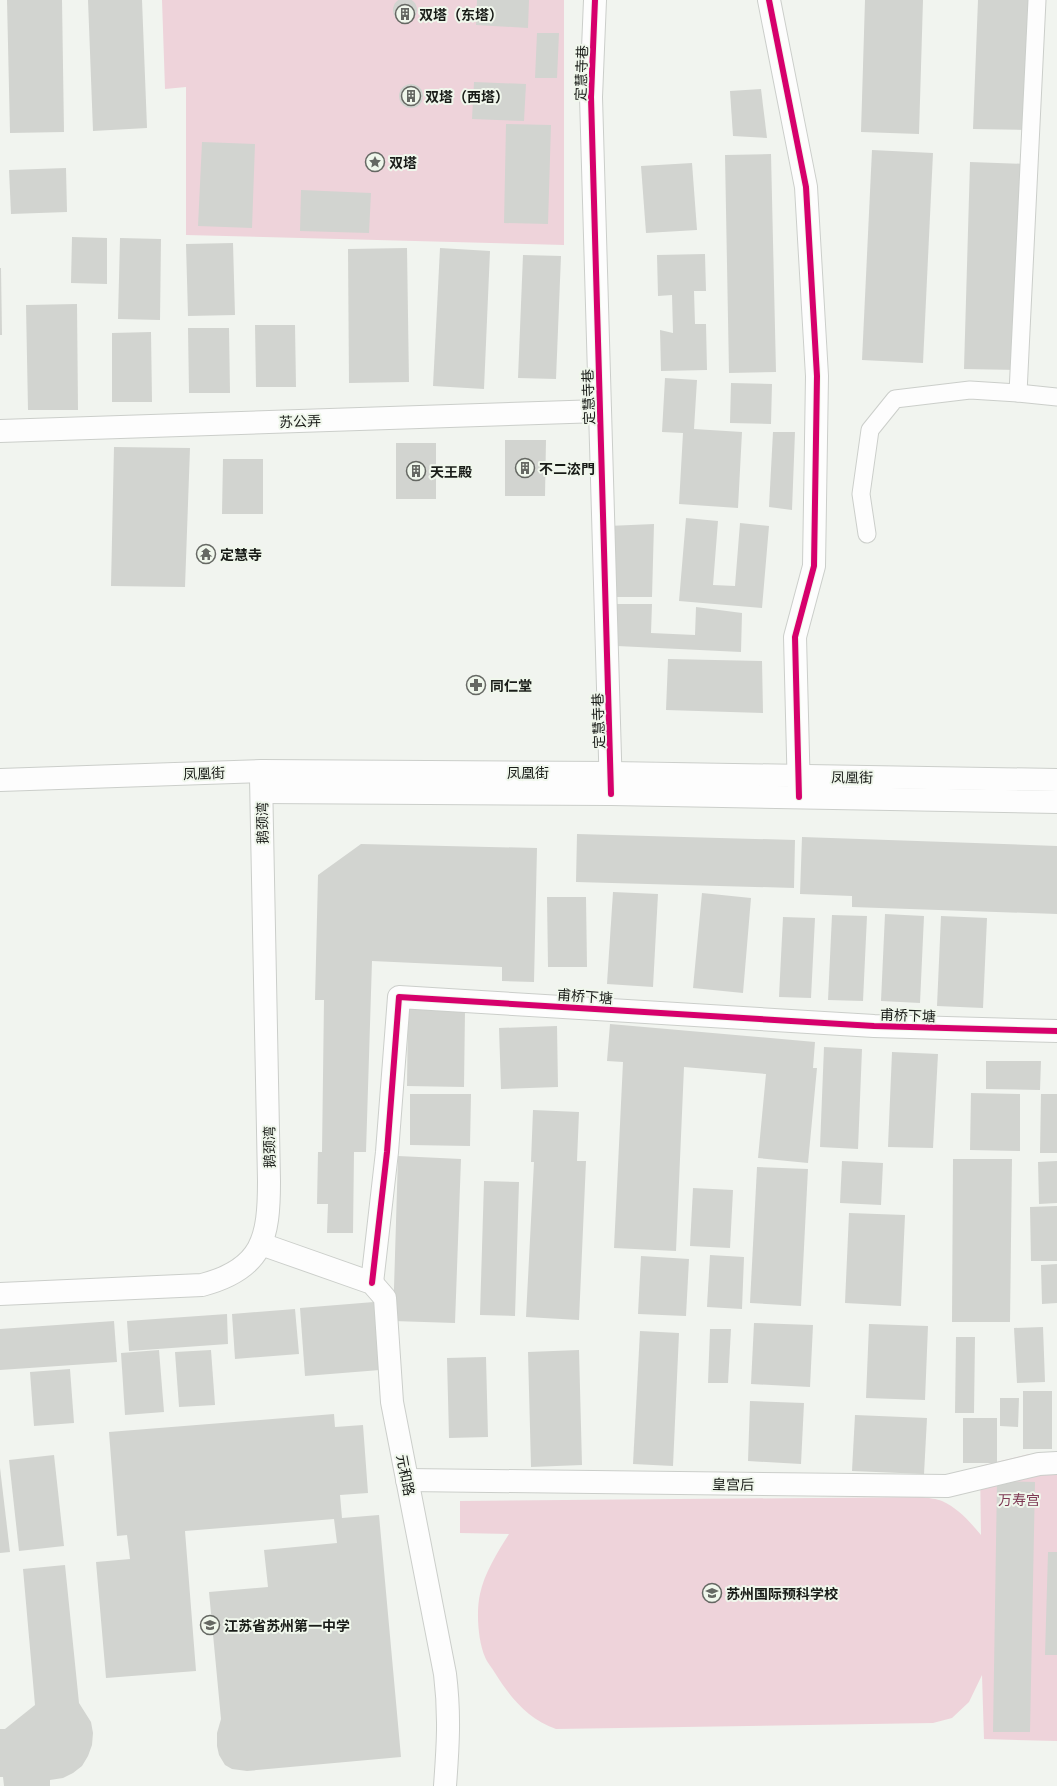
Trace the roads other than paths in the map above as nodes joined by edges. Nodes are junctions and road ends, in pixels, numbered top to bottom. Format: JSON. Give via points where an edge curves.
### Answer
{"nodes":[{"id":1,"x":596,"y":0,"type":"edge"},
{"id":2,"x":769,"y":0,"type":"edge"},
{"id":3,"x":1037,"y":0,"type":"edge"},
{"id":4,"x":1018,"y":393,"type":"junction"},
{"id":5,"x":1057,"y":397,"type":"edge"},
{"id":6,"x":600,"y":411,"type":"junction"},
{"id":7,"x":0,"y":431,"type":"edge"},
{"id":8,"x":867,"y":534,"type":"dead end"},
{"id":9,"x":611,"y":773,"type":"junction"},
{"id":10,"x":799,"y":776,"type":"junction"},
{"id":11,"x":0,"y":780,"type":"edge"},
{"id":12,"x":1057,"y":780,"type":"edge"},
{"id":13,"x":262,"y":781,"type":"junction"},
{"id":14,"x":611,"y":794,"type":"junction"},
{"id":15,"x":799,"y":797,"type":"junction"},
{"id":16,"x":1057,"y":802,"type":"edge"},
{"id":17,"x":1057,"y":1031,"type":"edge"},
{"id":18,"x":261,"y":1244,"type":"junction"},
{"id":19,"x":372,"y":1283,"type":"junction"},
{"id":20,"x":0,"y":1294,"type":"edge"},
{"id":21,"x":1057,"y":1463,"type":"edge"},
{"id":22,"x":407,"y":1480,"type":"junction"},
{"id":23,"x":445,"y":1786,"type":"edge"}],
"edges":[{"from":1,"to":6,"type":"street","name":"定慧寺巷","via":[[591,97]]},
{"from":2,"to":10,"type":"street","via":[[806,187],[817,376],[814,566],[795,637]]},
{"from":3,"to":4,"type":"lane"},
{"from":4,"to":5,"type":"lane"},
{"from":4,"to":8,"type":"lane","via":[[970,390],[895,399],[870,430],[861,494]]},
{"from":6,"to":7,"type":"street","name":"苏公弄"},
{"from":6,"to":9,"type":"street","name":"定慧寺巷"},
{"from":9,"to":10,"type":"street","name":"凤凰街"},
{"from":9,"to":13,"type":"street","name":"凤凰街"},
{"from":9,"to":14,"type":"street","name":"定慧寺巷"},
{"from":10,"to":12,"type":"street","name":"凤凰街"},
{"from":10,"to":15,"type":"street"},
{"from":11,"to":13,"type":"street","name":"凤凰街"},
{"from":13,"to":14,"type":"street","name":"凤凰街"},
{"from":13,"to":18,"type":"street","name":"鹅颈湾","via":[[269,1181],[268,1216]]},
{"from":14,"to":15,"type":"street","name":"凤凰街"},
{"from":15,"to":16,"type":"street","name":"凤凰街"},
{"from":17,"to":19,"type":"street","name":"甫桥下塘","via":[[874,1026],[399,997],[387,1152]]},
{"from":18,"to":19,"type":"street","name":"元和路"},
{"from":18,"to":20,"type":"street","name":"鹅颈湾","via":[[254,1256],[236,1272],[202,1285]]},
{"from":19,"to":22,"type":"street","name":"元和路","via":[[385,1298],[392,1402]]},
{"from":21,"to":22,"type":"street","name":"皇宫后","via":[[1039,1464],[947,1486]]},
{"from":22,"to":23,"type":"street","name":"元和路","via":[[447,1686],[450,1718]]}]}
